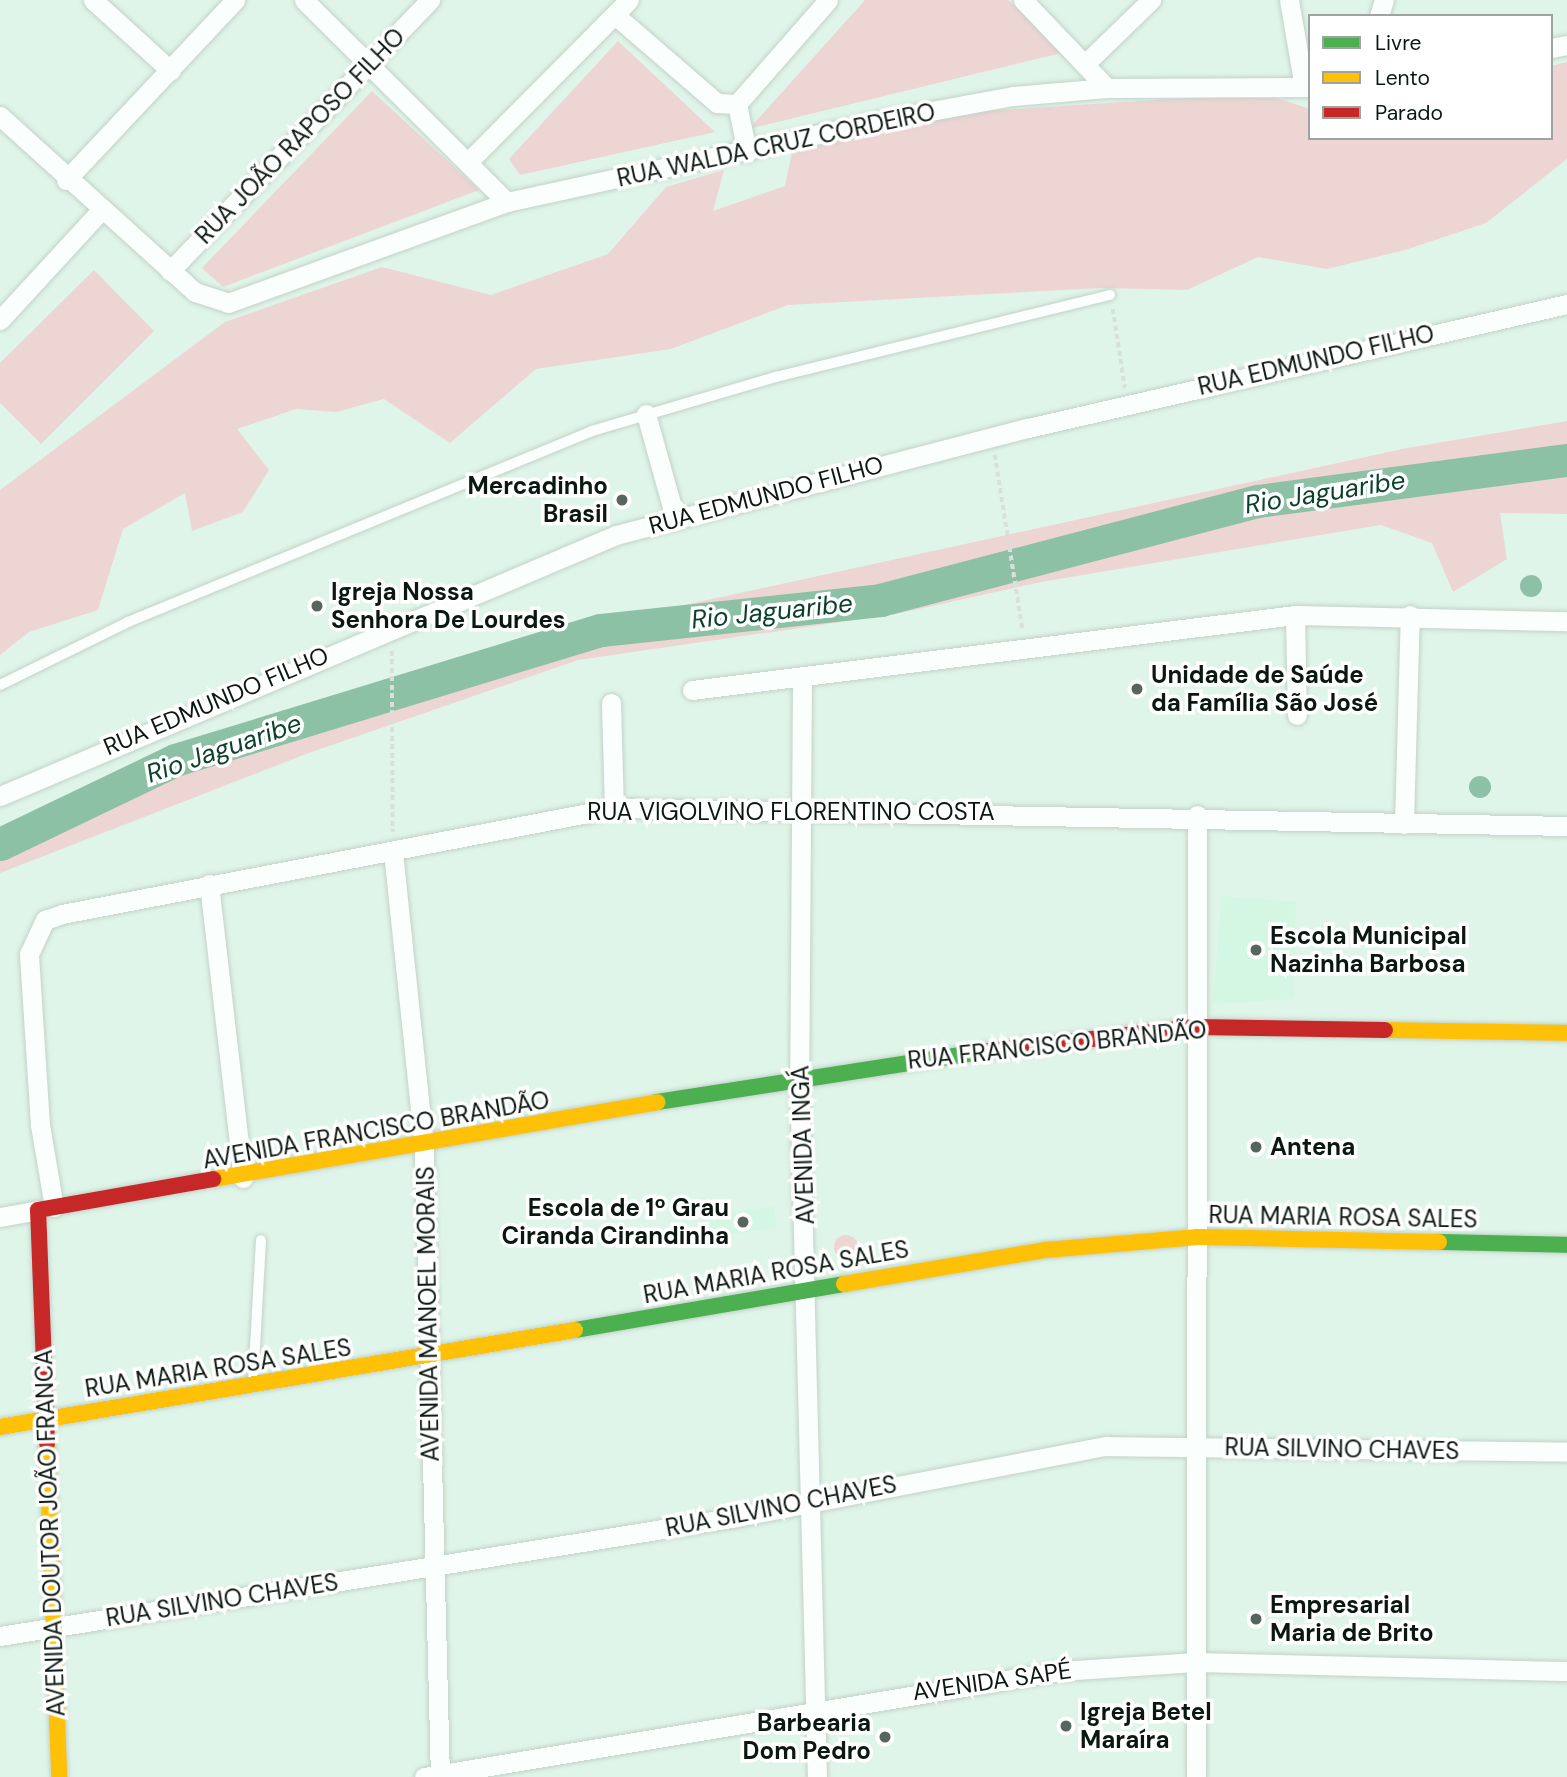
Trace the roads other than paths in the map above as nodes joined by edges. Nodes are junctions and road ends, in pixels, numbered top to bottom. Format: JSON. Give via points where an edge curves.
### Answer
{"nodes":[{"id":1,"x":93,"y":0,"type":"edge"},
{"id":2,"x":234,"y":0,"type":"edge"},
{"id":3,"x":304,"y":0,"type":"edge"},
{"id":4,"x":430,"y":0,"type":"edge"},
{"id":5,"x":629,"y":0,"type":"edge"},
{"id":6,"x":828,"y":0,"type":"edge"},
{"id":7,"x":1023,"y":0,"type":"edge"},
{"id":8,"x":1151,"y":0,"type":"edge"},
{"id":9,"x":1289,"y":0,"type":"edge"},
{"id":10,"x":615,"y":15,"type":"junction"},
{"id":11,"x":1088,"y":61,"type":"junction"},
{"id":12,"x":370,"y":63,"type":"junction"},
{"id":13,"x":171,"y":71,"type":"junction"},
{"id":14,"x":1307,"y":87,"type":"edge"},
{"id":15,"x":1107,"y":88,"type":"junction"},
{"id":16,"x":737,"y":104,"type":"junction"},
{"id":17,"x":0,"y":116,"type":"edge"},
{"id":18,"x":747,"y":152,"type":"junction"},
{"id":19,"x":468,"y":162,"type":"junction"},
{"id":20,"x":66,"y":180,"type":"junction"},
{"id":21,"x":507,"y":202,"type":"junction"},
{"id":22,"x":101,"y":210,"type":"junction"},
{"id":23,"x":170,"y":271,"type":"junction"},
{"id":24,"x":1110,"y":295,"type":"road end"},
{"id":25,"x":1567,"y":304,"type":"edge"},
{"id":26,"x":0,"y":320,"type":"edge"},
{"id":27,"x":646,"y":414,"type":"junction"},
{"id":28,"x":675,"y":518,"type":"junction"},
{"id":29,"x":1294,"y":615,"type":"junction"},
{"id":30,"x":1410,"y":615,"type":"junction"},
{"id":31,"x":1567,"y":621,"type":"edge"},
{"id":32,"x":802,"y":680,"type":"junction"},
{"id":33,"x":0,"y":685,"type":"edge"},
{"id":34,"x":692,"y":690,"type":"dead end"},
{"id":35,"x":611,"y":703,"type":"dead end"},
{"id":36,"x":1297,"y":715,"type":"dead end"},
{"id":37,"x":0,"y":796,"type":"edge"},
{"id":38,"x":614,"y":808,"type":"junction"},
{"id":39,"x":799,"y":808,"type":"junction"},
{"id":40,"x":1197,"y":815,"type":"junction"},
{"id":41,"x":1405,"y":824,"type":"junction"},
{"id":42,"x":1567,"y":826,"type":"edge"},
{"id":43,"x":393,"y":852,"type":"junction"},
{"id":44,"x":209,"y":884,"type":"junction"},
{"id":45,"x":1196,"y":1027,"type":"junction"},
{"id":46,"x":1567,"y":1033,"type":"edge"},
{"id":47,"x":799,"y":1077,"type":"junction"},
{"id":48,"x":424,"y":1146,"type":"junction"},
{"id":49,"x":243,"y":1178,"type":"junction"},
{"id":50,"x":46,"y":1209,"type":"junction"},
{"id":51,"x":0,"y":1217,"type":"edge"},
{"id":52,"x":1197,"y":1237,"type":"junction"},
{"id":53,"x":261,"y":1240,"type":"dead end"},
{"id":54,"x":1567,"y":1245,"type":"edge"},
{"id":55,"x":808,"y":1290,"type":"junction"},
{"id":56,"x":430,"y":1356,"type":"junction"},
{"id":57,"x":254,"y":1387,"type":"junction"},
{"id":58,"x":46,"y":1419,"type":"junction"},
{"id":59,"x":0,"y":1427,"type":"edge"},
{"id":60,"x":1198,"y":1447,"type":"junction"},
{"id":61,"x":1567,"y":1452,"type":"edge"},
{"id":62,"x":812,"y":1498,"type":"junction"},
{"id":63,"x":432,"y":1566,"type":"junction"},
{"id":64,"x":52,"y":1627,"type":"junction"},
{"id":65,"x":0,"y":1636,"type":"edge"},
{"id":66,"x":1196,"y":1662,"type":"junction"},
{"id":67,"x":1567,"y":1671,"type":"edge"},
{"id":68,"x":815,"y":1707,"type":"junction"},
{"id":69,"x":435,"y":1776,"type":"edge"},
{"id":70,"x":59,"y":1777,"type":"edge"},
{"id":71,"x":817,"y":1777,"type":"edge"},
{"id":72,"x":1196,"y":1777,"type":"edge"}],
"edges":[{"from":1,"to":13,"type":"street"},
{"from":2,"to":13,"type":"street"},
{"from":3,"to":12,"type":"street"},
{"from":4,"to":12,"type":"street","name":"RUA JOÃO RAPOSO FILHO"},
{"from":5,"to":10,"type":"street"},
{"from":6,"to":16,"type":"street"},
{"from":7,"to":11,"type":"street"},
{"from":8,"to":11,"type":"street"},
{"from":9,"to":14,"type":"street"},
{"from":10,"to":16,"type":"street","via":[[717,103]]},
{"from":10,"to":19,"type":"street"},
{"from":11,"to":15,"type":"street"},
{"from":12,"to":19,"type":"street"},
{"from":12,"to":23,"type":"street","name":"RUA JOÃO RAPOSO FILHO"},
{"from":13,"to":20,"type":"street"},
{"from":14,"to":15,"type":"street","name":"RUA WALDA CRUZ CORDEIRO"},
{"from":15,"to":18,"type":"street","name":"RUA WALDA CRUZ CORDEIRO","via":[[1013,96]]},
{"from":16,"to":18,"type":"street"},
{"from":17,"to":20,"type":"street","name":"RUA WALDA CRUZ CORDEIRO"},
{"from":18,"to":21,"type":"street","name":"RUA WALDA CRUZ CORDEIRO"},
{"from":19,"to":21,"type":"street"},
{"from":20,"to":22,"type":"street","name":"RUA WALDA CRUZ CORDEIRO"},
{"from":21,"to":23,"type":"street","name":"RUA WALDA CRUZ CORDEIRO","via":[[259,295],[218,302]]},
{"from":22,"to":23,"type":"street","name":"RUA WALDA CRUZ CORDEIRO"},
{"from":22,"to":26,"type":"street"},
{"from":24,"to":27,"type":"lane"},
{"from":25,"to":28,"type":"street","name":"RUA EDMUNDO FILHO","via":[[1127,404]]},
{"from":27,"to":28,"type":"street"},
{"from":27,"to":33,"type":"lane","via":[[469,476],[128,622]]},
{"from":28,"to":37,"type":"street","name":"RUA EDMUNDO FILHO","via":[[616,535]]},
{"from":29,"to":30,"type":"street"},
{"from":29,"to":32,"type":"street"},
{"from":29,"to":36,"type":"street"},
{"from":30,"to":31,"type":"street"},
{"from":30,"to":41,"type":"street"},
{"from":32,"to":34,"type":"street"},
{"from":32,"to":39,"type":"street","name":"AVENIDA INGÁ"},
{"from":35,"to":38,"type":"street"},
{"from":38,"to":39,"type":"street","name":"RUA VIGOLVINO FLORENTINO COSTA","via":[[711,814]]},
{"from":38,"to":43,"type":"street","name":"RUA VIGOLVINO FLORENTINO COSTA","via":[[477,830]]},
{"from":39,"to":40,"type":"street","name":"RUA VIGOLVINO FLORENTINO COSTA"},
{"from":39,"to":47,"type":"street","name":"AVENIDA INGÁ"},
{"from":40,"to":41,"type":"street","name":"RUA VIGOLVINO FLORENTINO COSTA"},
{"from":40,"to":45,"type":"street"},
{"from":41,"to":42,"type":"street","name":"RUA VIGOLVINO FLORENTINO COSTA"},
{"from":43,"to":44,"type":"street","name":"RUA VIGOLVINO FLORENTINO COSTA"},
{"from":43,"to":48,"type":"street","name":"AVENIDA MANOEL MORAIS"},
{"from":44,"to":49,"type":"street"},
{"from":44,"to":50,"type":"street","name":"RUA VIGOLVINO FLORENTINO COSTA","via":[[45,920],[29,954]]},
{"from":45,"to":46,"type":"street","name":"RUA FRANCISCO BRANDÃO"},
{"from":45,"to":47,"type":"street","name":"RUA FRANCISCO BRANDÃO"},
{"from":45,"to":52,"type":"street"},
{"from":47,"to":48,"type":"street","name":"AVENIDA FRANCISCO BRANDÃO"},
{"from":47,"to":55,"type":"street","name":"AVENIDA INGÁ"},
{"from":48,"to":49,"type":"street","name":"AVENIDA FRANCISCO BRANDÃO"},
{"from":48,"to":56,"type":"street","name":"AVENIDA MANOEL MORAIS"},
{"from":49,"to":50,"type":"street","name":"AVENIDA FRANCISCO BRANDÃO"},
{"from":50,"to":51,"type":"street"},
{"from":50,"to":58,"type":"street","name":"AVENIDA DOUTOR JOÃO FRANCA"},
{"from":52,"to":54,"type":"street","name":"RUA MARIA ROSA SALES"},
{"from":52,"to":55,"type":"street","name":"RUA MARIA ROSA SALES","via":[[1046,1250]]},
{"from":52,"to":60,"type":"street"},
{"from":53,"to":57,"type":"lane"},
{"from":55,"to":56,"type":"street","name":"RUA MARIA ROSA SALES"},
{"from":55,"to":62,"type":"street","name":"AVENIDA INGÁ"},
{"from":56,"to":57,"type":"street","name":"RUA MARIA ROSA SALES"},
{"from":56,"to":63,"type":"street","name":"AVENIDA MANOEL MORAIS"},
{"from":57,"to":58,"type":"street","name":"RUA MARIA ROSA SALES"},
{"from":58,"to":59,"type":"street","name":"RUA MARIA ROSA SALES"},
{"from":58,"to":64,"type":"street","name":"AVENIDA DOUTOR JOÃO FRANCA"},
{"from":60,"to":61,"type":"street","name":"RUA SILVINO CHAVES"},
{"from":60,"to":62,"type":"street","name":"RUA SILVINO CHAVES","via":[[1060,1452]]},
{"from":60,"to":66,"type":"street"},
{"from":62,"to":63,"type":"street","name":"RUA SILVINO CHAVES","via":[[731,1518]]},
{"from":62,"to":68,"type":"street","name":"AVENIDA INGÁ"},
{"from":63,"to":64,"type":"street","name":"RUA SILVINO CHAVES"},
{"from":63,"to":69,"type":"street","name":"AVENIDA MANOEL MORAIS"},
{"from":64,"to":65,"type":"street","name":"RUA SILVINO CHAVES"},
{"from":64,"to":70,"type":"street","name":"AVENIDA DOUTOR JOÃO FRANCA"},
{"from":66,"to":67,"type":"street","name":"AVENIDA SAPÉ"},
{"from":66,"to":68,"type":"street","name":"AVENIDA SAPÉ","via":[[1060,1671]]},
{"from":66,"to":72,"type":"street"},
{"from":68,"to":69,"type":"street","name":"AVENIDA SAPÉ"},
{"from":68,"to":71,"type":"street","name":"AVENIDA INGÁ"}]}
